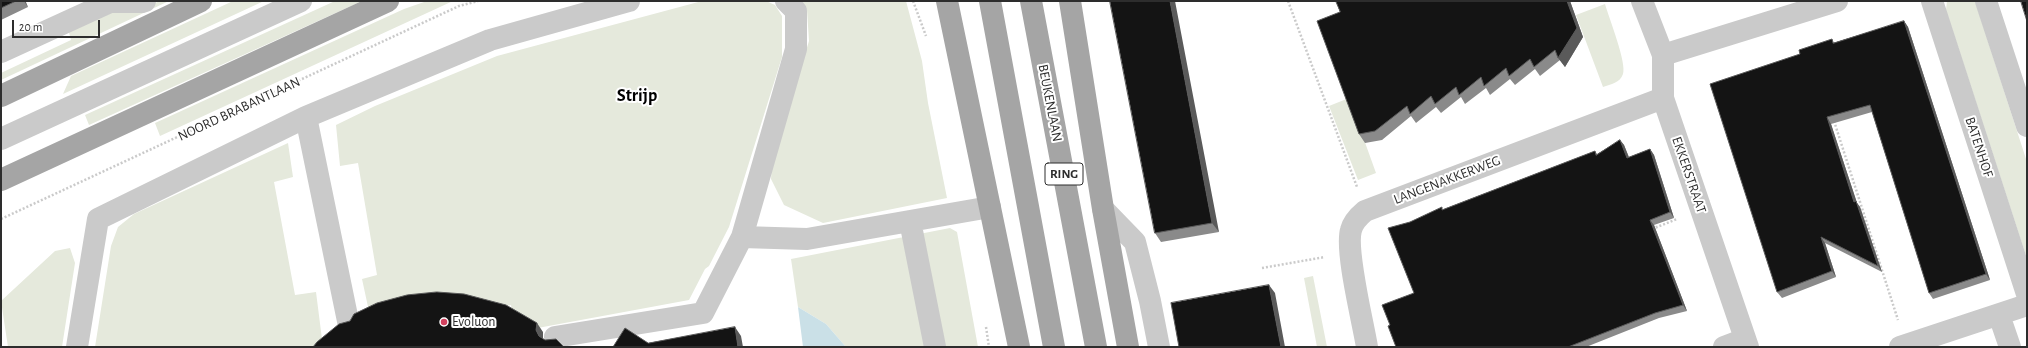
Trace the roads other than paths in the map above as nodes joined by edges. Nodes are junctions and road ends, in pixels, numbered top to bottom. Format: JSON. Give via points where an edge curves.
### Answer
{"nodes":[{"id":1,"x":145,"y":1,"type":"edge"},
{"id":2,"x":201,"y":1,"type":"edge"},
{"id":3,"x":301,"y":1,"type":"edge"},
{"id":4,"x":388,"y":1,"type":"edge"},
{"id":5,"x":628,"y":1,"type":"edge"},
{"id":6,"x":786,"y":1,"type":"edge"},
{"id":7,"x":947,"y":1,"type":"edge"},
{"id":8,"x":990,"y":1,"type":"edge"},
{"id":9,"x":1031,"y":1,"type":"edge"},
{"id":10,"x":1070,"y":1,"type":"edge"},
{"id":11,"x":1642,"y":1,"type":"edge"},
{"id":12,"x":1838,"y":1,"type":"edge"},
{"id":13,"x":1932,"y":1,"type":"edge"},
{"id":14,"x":1986,"y":1,"type":"edge"},
{"id":15,"x":1,"y":52,"type":"edge"},
{"id":16,"x":1663,"y":56,"type":"junction"},
{"id":17,"x":1,"y":96,"type":"edge"},
{"id":18,"x":1663,"y":98,"type":"junction"},
{"id":19,"x":306,"y":117,"type":"junction"},
{"id":20,"x":2027,"y":126,"type":"edge"},
{"id":21,"x":1,"y":139,"type":"edge"},
{"id":22,"x":1,"y":180,"type":"edge"},
{"id":23,"x":990,"y":207,"type":"junction"},
{"id":24,"x":1103,"y":208,"type":"junction"},
{"id":25,"x":910,"y":221,"type":"junction"},
{"id":26,"x":742,"y":238,"type":"junction"},
{"id":27,"x":2027,"y":294,"type":"edge"},
{"id":28,"x":2027,"y":305,"type":"edge"},
{"id":29,"x":1999,"y":314,"type":"junction"},
{"id":30,"x":348,"y":321,"type":"edge"},
{"id":31,"x":555,"y":337,"type":"dead end"},
{"id":32,"x":1747,"y":343,"type":"edge"},
{"id":33,"x":77,"y":347,"type":"edge"},
{"id":34,"x":935,"y":347,"type":"edge"},
{"id":35,"x":1019,"y":347,"type":"edge"},
{"id":36,"x":1054,"y":347,"type":"edge"},
{"id":37,"x":1096,"y":347,"type":"edge"},
{"id":38,"x":1128,"y":347,"type":"edge"},
{"id":39,"x":1159,"y":347,"type":"edge"},
{"id":40,"x":1367,"y":347,"type":"edge"},
{"id":41,"x":1724,"y":347,"type":"edge"},
{"id":42,"x":1900,"y":347,"type":"edge"},
{"id":43,"x":2010,"y":347,"type":"edge"}],
"edges":[{"from":1,"to":15,"type":"street","via":[[110,2]]},
{"from":2,"to":17,"type":"main road"},
{"from":3,"to":21,"type":"street"},
{"from":4,"to":22,"type":"main road"},
{"from":5,"to":19,"type":"street","via":[[490,40]]},
{"from":6,"to":26,"type":"street","via":[[796,11],[796,49]]},
{"from":7,"to":23,"type":"main road"},
{"from":8,"to":36,"type":"main road","number":"RING"},
{"from":9,"to":37,"type":"main road","name":"BEUKENLAAN","number":"RING"},
{"from":10,"to":24,"type":"main road"},
{"from":11,"to":16,"type":"street","name":"EKKERSTRAAT"},
{"from":12,"to":16,"type":"street"},
{"from":13,"to":27,"type":"street","name":"BATENHOF"},
{"from":14,"to":20,"type":"street"},
{"from":16,"to":18,"type":"street","name":"EKKERSTRAAT"},
{"from":18,"to":32,"type":"street","name":"EKKERSTRAAT"},
{"from":18,"to":40,"type":"street","name":"LANGENAKKERWEG","via":[[1366,210],[1358,216],[1350,230],[1350,252]]},
{"from":19,"to":30,"type":"street"},
{"from":19,"to":33,"type":"street","via":[[98,219]]},
{"from":23,"to":25,"type":"street"},
{"from":23,"to":35,"type":"main road"},
{"from":24,"to":38,"type":"main road"},
{"from":24,"to":39,"type":"street","via":[[1135,242]]},
{"from":25,"to":26,"type":"street","via":[[808,239]]},
{"from":25,"to":34,"type":"street"},
{"from":26,"to":31,"type":"street","via":[[703,313]]},
{"from":28,"to":29,"type":"street"},
{"from":29,"to":42,"type":"street"},
{"from":29,"to":43,"type":"street"},
{"from":32,"to":41,"type":"street"}]}
